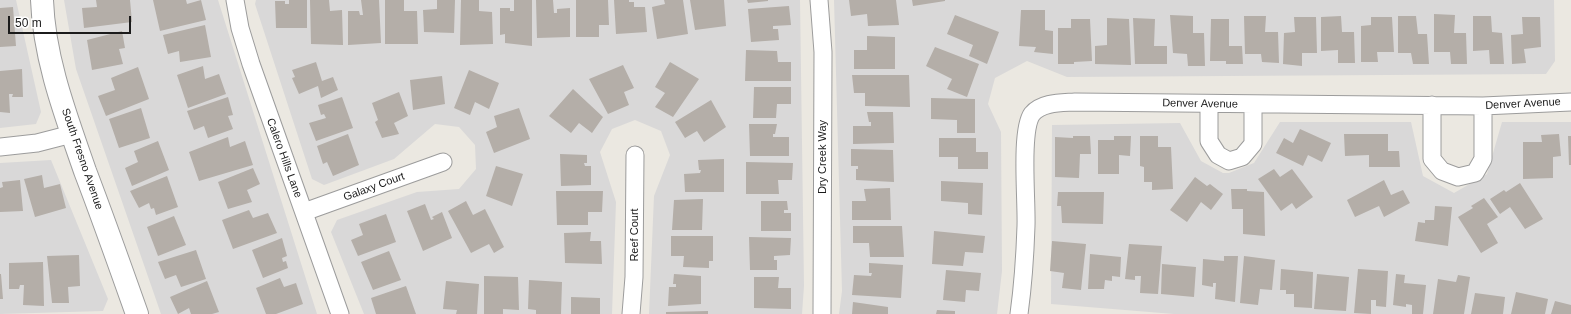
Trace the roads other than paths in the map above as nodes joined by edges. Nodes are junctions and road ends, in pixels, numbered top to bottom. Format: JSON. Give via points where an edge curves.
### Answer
{"nodes":[{"id":1,"x":42,"y":0,"type":"edge"},
{"id":2,"x":235,"y":0,"type":"edge"},
{"id":3,"x":819,"y":0,"type":"edge"},
{"id":4,"x":1571,"y":102,"type":"edge"},
{"id":5,"x":1209,"y":104,"type":"junction"},
{"id":6,"x":1253,"y":105,"type":"junction"},
{"id":7,"x":1432,"y":106,"type":"junction"},
{"id":8,"x":1484,"y":106,"type":"junction"},
{"id":9,"x":72,"y":133,"type":"junction"},
{"id":10,"x":0,"y":147,"type":"edge"},
{"id":11,"x":635,"y":155,"type":"dead end"},
{"id":12,"x":443,"y":162,"type":"dead end"},
{"id":13,"x":304,"y":212,"type":"junction"},
{"id":14,"x":137,"y":314,"type":"edge"},
{"id":15,"x":340,"y":314,"type":"edge"},
{"id":16,"x":632,"y":314,"type":"edge"},
{"id":17,"x":822,"y":314,"type":"edge"},
{"id":18,"x":1018,"y":314,"type":"edge"}],
"edges":[{"from":1,"to":9,"type":"street","name":"South Fresno Avenue","via":[[54,77]]},
{"from":2,"to":13,"type":"street","name":"Calero Hills Lane","via":[[251,64]]},
{"from":3,"to":17,"type":"street","name":"Dry Creek Way","via":[[823,52]]},
{"from":4,"to":8,"type":"street","name":"Denver Avenue"},
{"from":5,"to":6,"type":"street","name":"Denver Avenue"},
{"from":5,"to":6,"type":"street","via":[[1209,141],[1218,155],[1229,161],[1242,157],[1253,144]]},
{"from":5,"to":18,"type":"street","name":"Denver Avenue","via":[[1075,102],[1041,107],[1035,111],[1031,116],[1025,139],[1026,225],[1024,274]]},
{"from":6,"to":7,"type":"street","name":"Denver Avenue"},
{"from":7,"to":8,"type":"street","name":"Denver Avenue"},
{"from":7,"to":8,"type":"street","via":[[1432,158],[1442,171],[1458,177],[1475,173],[1483,159]]},
{"from":9,"to":10,"type":"street","via":[[37,143]]},
{"from":9,"to":14,"type":"street","name":"South Fresno Avenue"},
{"from":11,"to":16,"type":"street","name":"Reef Court"},
{"from":12,"to":13,"type":"street","name":"Galaxy Court"},
{"from":13,"to":15,"type":"street","name":"Calero Hills Lane"}]}
